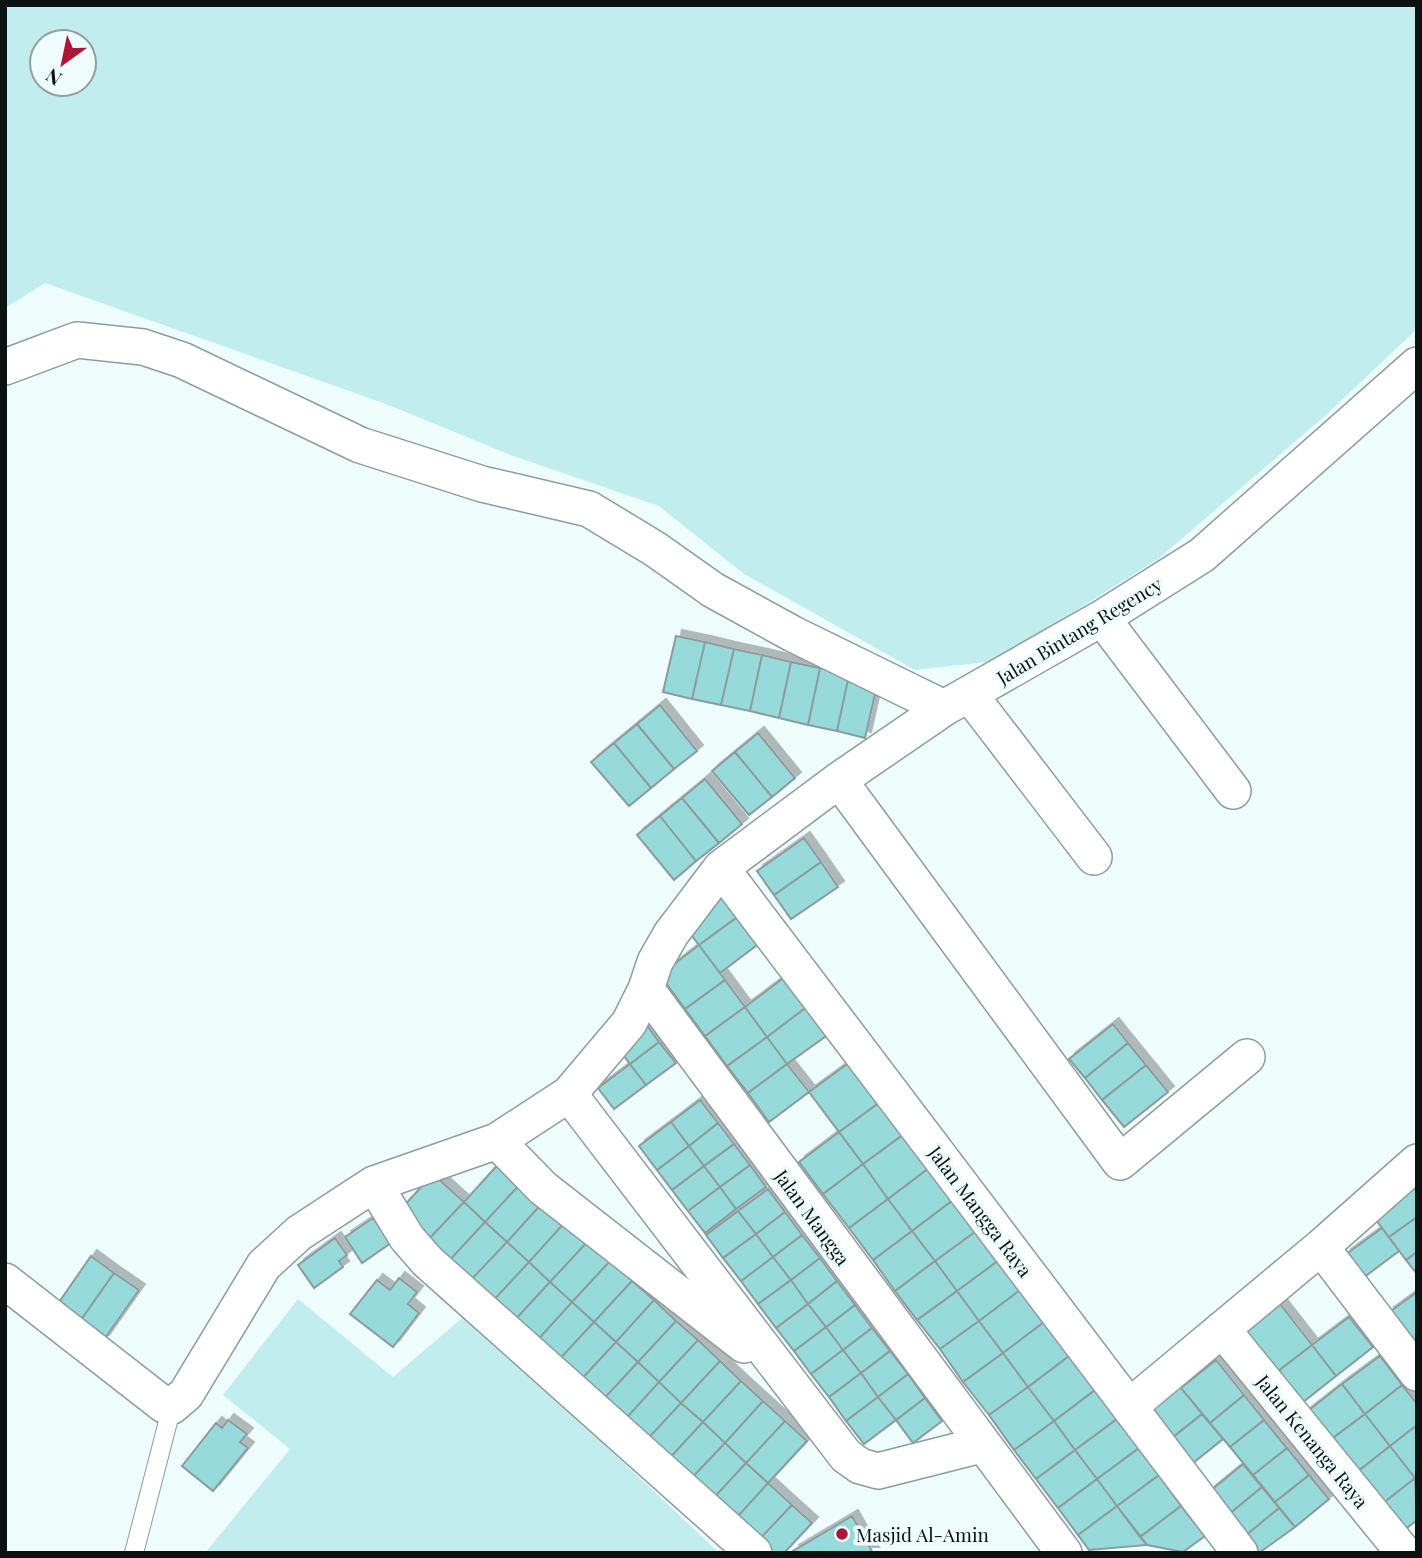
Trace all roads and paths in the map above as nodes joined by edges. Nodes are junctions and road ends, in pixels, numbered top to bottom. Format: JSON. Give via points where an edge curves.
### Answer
{"nodes":[{"id":1,"x":1417,"y":366,"type":"edge"},
{"id":2,"x":5,"y":367,"type":"edge"},
{"id":3,"x":1102,"y":618,"type":"junction"},
{"id":4,"x":957,"y":702,"type":"junction"},
{"id":5,"x":839,"y":780,"type":"junction"},
{"id":6,"x":1233,"y":791,"type":"dead end"},
{"id":7,"x":1094,"y":858,"type":"dead end"},
{"id":8,"x":721,"y":868,"type":"junction"},
{"id":9,"x":646,"y":989,"type":"junction"},
{"id":10,"x":1247,"y":1057,"type":"dead end"},
{"id":11,"x":569,"y":1094,"type":"junction"},
{"id":12,"x":497,"y":1142,"type":"junction"},
{"id":13,"x":1415,"y":1166,"type":"edge"},
{"id":14,"x":374,"y":1184,"type":"junction"},
{"id":15,"x":1321,"y":1247,"type":"junction"},
{"id":16,"x":5,"y":1281,"type":"edge"},
{"id":17,"x":1222,"y":1329,"type":"junction"},
{"id":18,"x":778,"y":1371,"type":"junction"},
{"id":19,"x":1417,"y":1373,"type":"edge"},
{"id":20,"x":172,"y":1406,"type":"junction"},
{"id":21,"x":1129,"y":1407,"type":"junction"},
{"id":22,"x":981,"y":1445,"type":"junction"},
{"id":23,"x":134,"y":1553,"type":"edge"},
{"id":24,"x":754,"y":1553,"type":"edge"},
{"id":25,"x":1064,"y":1553,"type":"edge"},
{"id":26,"x":1240,"y":1553,"type":"edge"},
{"id":27,"x":1404,"y":1553,"type":"edge"}],
"edges":[{"from":1,"to":3,"type":"street","name":"Jalan Bintang Regency","via":[[1202,555]]},
{"from":2,"to":4,"type":"street","via":[[77,340],[143,348],[182,360],[360,445],[482,484],[589,509],[713,590]]},
{"from":3,"to":4,"type":"street","name":"Jalan Bintang Regency"},
{"from":3,"to":6,"type":"street"},
{"from":4,"to":5,"type":"street","name":"Jalan Bintang Regency"},
{"from":4,"to":7,"type":"street"},
{"from":5,"to":8,"type":"street","name":"Jalan Bintang Regency"},
{"from":5,"to":10,"type":"street","via":[[1121,1161]]},
{"from":8,"to":9,"type":"street","via":[[671,934]]},
{"from":8,"to":21,"type":"street","name":"Jalan Mangga Raya"},
{"from":9,"to":11,"type":"street","via":[[629,1023]]},
{"from":9,"to":22,"type":"street","name":"Jalan Mangga"},
{"from":11,"to":12,"type":"street"},
{"from":11,"to":18,"type":"street"},
{"from":12,"to":14,"type":"street"},
{"from":12,"to":18,"type":"street","via":[[542,1188]]},
{"from":13,"to":15,"type":"street"},
{"from":14,"to":20,"type":"street","via":[[299,1233],[264,1265],[186,1394]]},
{"from":14,"to":24,"type":"street","via":[[427,1261]]},
{"from":15,"to":17,"type":"street"},
{"from":15,"to":19,"type":"street"},
{"from":16,"to":20,"type":"street","via":[[163,1405]]},
{"from":17,"to":21,"type":"street"},
{"from":17,"to":27,"type":"street","name":"Jalan Kenanga Raya"},
{"from":18,"to":22,"type":"street","via":[[846,1456],[860,1466],[877,1471]]},
{"from":20,"to":23,"type":"lane"},
{"from":21,"to":26,"type":"street","name":"Jalan Mangga Raya"},
{"from":22,"to":25,"type":"street","name":"Jalan Mangga"}]}
